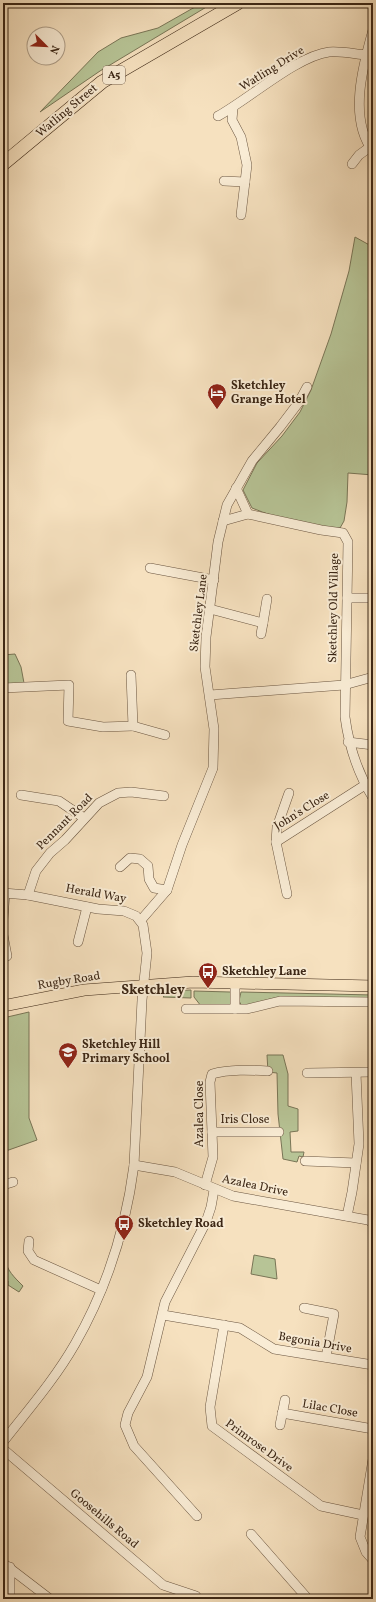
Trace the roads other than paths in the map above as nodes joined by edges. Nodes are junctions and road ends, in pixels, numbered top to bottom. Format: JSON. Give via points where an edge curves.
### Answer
{"nodes":[{"id":1,"x":238,"y":3,"type":"edge"},
{"id":2,"x":373,"y":30,"type":"edge"},
{"id":3,"x":366,"y":55,"type":"junction"},
{"id":4,"x":233,"y":108,"type":"junction"},
{"id":5,"x":218,"y":116,"type":"dead end"},
{"id":6,"x":372,"y":149,"type":"edge"},
{"id":7,"x":3,"y":164,"type":"edge"},
{"id":8,"x":352,"y":164,"type":"dead end"},
{"id":9,"x":224,"y":181,"type":"dead end"},
{"id":10,"x":245,"y":182,"type":"junction"},
{"id":11,"x":241,"y":215,"type":"dead end"},
{"id":12,"x":307,"y":387,"type":"dead end"},
{"id":13,"x":236,"y":488,"type":"junction"},
{"id":14,"x":248,"y":514,"type":"junction"},
{"id":15,"x":223,"y":521,"type":"junction"},
{"id":16,"x":150,"y":568,"type":"dead end"},
{"id":17,"x":214,"y":580,"type":"junction"},
{"id":18,"x":347,"y":598,"type":"junction"},
{"id":19,"x":373,"y":598,"type":"edge"},
{"id":20,"x":268,"y":599,"type":"dead end"},
{"id":21,"x":210,"y":609,"type":"junction"},
{"id":22,"x":263,"y":623,"type":"junction"},
{"id":23,"x":261,"y":634,"type":"dead end"},
{"id":24,"x":131,"y":675,"type":"dead end"},
{"id":25,"x":373,"y":677,"type":"edge"},
{"id":26,"x":344,"y":685,"type":"junction"},
{"id":27,"x":3,"y":688,"type":"edge"},
{"id":28,"x":210,"y":695,"type":"junction"},
{"id":29,"x":133,"y":726,"type":"junction"},
{"id":30,"x":165,"y":735,"type":"dead end"},
{"id":31,"x":348,"y":742,"type":"junction"},
{"id":32,"x":373,"y":745,"type":"edge"},
{"id":33,"x":365,"y":785,"type":"junction"},
{"id":34,"x":289,"y":793,"type":"dead end"},
{"id":35,"x":21,"y":795,"type":"dead end"},
{"id":36,"x":164,"y":796,"type":"dead end"},
{"id":37,"x":373,"y":798,"type":"edge"},
{"id":38,"x":84,"y":818,"type":"junction"},
{"id":39,"x":276,"y":842,"type":"junction"},
{"id":40,"x":120,"y":867,"type":"dead end"},
{"id":41,"x":167,"y":890,"type":"junction"},
{"id":42,"x":4,"y":893,"type":"edge"},
{"id":43,"x":287,"y":894,"type":"dead end"},
{"id":44,"x":28,"y":895,"type":"junction"},
{"id":45,"x":87,"y":907,"type":"junction"},
{"id":46,"x":3,"y":919,"type":"edge"},
{"id":47,"x":141,"y":920,"type":"junction"},
{"id":48,"x":3,"y":935,"type":"edge"},
{"id":49,"x":78,"y":942,"type":"dead end"},
{"id":50,"x":7,"y":956,"type":"dead end"},
{"id":51,"x":235,"y":983,"type":"junction"},
{"id":52,"x":144,"y":985,"type":"junction"},
{"id":53,"x":373,"y":986,"type":"edge"},
{"id":54,"x":373,"y":1002,"type":"edge"},
{"id":55,"x":3,"y":1006,"type":"edge"},
{"id":56,"x":190,"y":1006,"type":"dead end"},
{"id":57,"x":235,"y":1009,"type":"junction"},
{"id":58,"x":268,"y":1071,"type":"dead end"},
{"id":59,"x":373,"y":1072,"type":"edge"},
{"id":60,"x":307,"y":1073,"type":"dead end"},
{"id":61,"x":356,"y":1073,"type":"junction"},
{"id":62,"x":212,"y":1132,"type":"junction"},
{"id":63,"x":279,"y":1132,"type":"dead end"},
{"id":64,"x":306,"y":1161,"type":"dead end"},
{"id":65,"x":356,"y":1163,"type":"junction"},
{"id":66,"x":134,"y":1165,"type":"junction"},
{"id":67,"x":13,"y":1182,"type":"dead end"},
{"id":68,"x":3,"y":1185,"type":"edge"},
{"id":69,"x":206,"y":1185,"type":"junction"},
{"id":70,"x":214,"y":1190,"type":"junction"},
{"id":71,"x":347,"y":1216,"type":"junction"},
{"id":72,"x":373,"y":1224,"type":"edge"},
{"id":73,"x":29,"y":1241,"type":"dead end"},
{"id":74,"x":101,"y":1290,"type":"junction"},
{"id":75,"x":304,"y":1308,"type":"dead end"},
{"id":76,"x":163,"y":1315,"type":"junction"},
{"id":77,"x":224,"y":1325,"type":"junction"},
{"id":78,"x":326,"y":1357,"type":"junction"},
{"id":79,"x":373,"y":1365,"type":"edge"},
{"id":80,"x":284,"y":1400,"type":"dead end"},
{"id":81,"x":282,"y":1413,"type":"junction"},
{"id":82,"x":280,"y":1425,"type":"dead end"},
{"id":83,"x":373,"y":1429,"type":"edge"},
{"id":84,"x":3,"y":1442,"type":"edge"},
{"id":85,"x":3,"y":1448,"type":"edge"},
{"id":86,"x":373,"y":1459,"type":"edge"},
{"id":87,"x":363,"y":1515,"type":"junction"},
{"id":88,"x":197,"y":1516,"type":"dead end"},
{"id":89,"x":251,"y":1534,"type":"dead end"},
{"id":90,"x":373,"y":1560,"type":"edge"},
{"id":91,"x":6,"y":1565,"type":"edge"},
{"id":92,"x":196,"y":1596,"type":"dead end"},
{"id":93,"x":10,"y":1599,"type":"edge"},
{"id":94,"x":50,"y":1599,"type":"edge"},
{"id":95,"x":308,"y":1599,"type":"edge"}],
"edges":[{"from":1,"to":7,"type":"highway","name":"Watling Street","number":"A5","via":[[102,82]]},
{"from":2,"to":3,"type":"street"},
{"from":3,"to":4,"type":"street","name":"Watling Drive","via":[[331,52],[318,55],[302,62]]},
{"from":3,"to":6,"type":"street","via":[[360,116]]},
{"from":4,"to":5,"type":"street","name":"Watling Drive"},
{"from":4,"to":10,"type":"street","via":[[232,120],[241,137],[246,156]]},
{"from":6,"to":8,"type":"street","via":[[359,155]]},
{"from":9,"to":10,"type":"street"},
{"from":10,"to":11,"type":"street"},
{"from":12,"to":13,"type":"street","name":"Sketchley Lane","via":[[299,402],[252,462]]},
{"from":13,"to":14,"type":"street"},
{"from":13,"to":15,"type":"street","name":"Sketchley Lane","via":[[227,505]]},
{"from":14,"to":15,"type":"street","name":"Sketchley Old Village"},
{"from":14,"to":18,"type":"street","name":"Sketchley Old Village","via":[[343,533],[348,542]]},
{"from":15,"to":17,"type":"street","name":"Sketchley Lane"},
{"from":16,"to":17,"type":"street"},
{"from":17,"to":21,"type":"street","name":"Sketchley Lane"},
{"from":18,"to":19,"type":"street"},
{"from":18,"to":26,"type":"street","name":"Sketchley Old Village"},
{"from":20,"to":22,"type":"street"},
{"from":21,"to":22,"type":"street"},
{"from":21,"to":28,"type":"street","name":"Sketchley Lane","via":[[205,667]]},
{"from":22,"to":23,"type":"street"},
{"from":24,"to":29,"type":"street"},
{"from":25,"to":26,"type":"street"},
{"from":26,"to":28,"type":"street"},
{"from":26,"to":31,"type":"street","name":"Sketchley Old Village"},
{"from":27,"to":29,"type":"street","via":[[69,685],[68,721],[103,727]]},
{"from":28,"to":41,"type":"street","name":"Sketchley Lane","via":[[214,729],[213,768]]},
{"from":29,"to":30,"type":"street"},
{"from":31,"to":32,"type":"street"},
{"from":31,"to":33,"type":"street","name":"Sketchley Old Village"},
{"from":33,"to":37,"type":"street","name":"Sketchley Old Village"},
{"from":33,"to":39,"type":"street","name":"John's Close"},
{"from":34,"to":39,"type":"street","via":[[277,827]]},
{"from":35,"to":38,"type":"street","via":[[59,801]]},
{"from":36,"to":38,"type":"street","name":"Pennant Road","via":[[118,793],[100,803]]},
{"from":38,"to":44,"type":"street","name":"Pennant Road","via":[[36,871]]},
{"from":39,"to":43,"type":"street","name":"John's Close"},
{"from":40,"to":41,"type":"street","via":[[130,858],[140,859],[148,866],[149,879],[154,888]]},
{"from":41,"to":47,"type":"street","name":"Sketchley Lane"},
{"from":42,"to":44,"type":"street","name":"Herald Way"},
{"from":42,"to":46,"type":"street"},
{"from":44,"to":45,"type":"street","name":"Herald Way"},
{"from":45,"to":47,"type":"street","name":"Herald Way","via":[[132,913]]},
{"from":45,"to":49,"type":"street"},
{"from":47,"to":52,"type":"street","via":[[147,945]]},
{"from":48,"to":50,"type":"street"},
{"from":51,"to":52,"type":"main road","name":"Rugby Road"},
{"from":51,"to":53,"type":"main road","name":"Rugby Road"},
{"from":51,"to":57,"type":"street"},
{"from":52,"to":55,"type":"main road","name":"Rugby Road","via":[[84,990]]},
{"from":52,"to":66,"type":"street"},
{"from":54,"to":57,"type":"street","via":[[280,1001],[247,1009]]},
{"from":56,"to":57,"type":"street"},
{"from":58,"to":62,"type":"street","name":"Azalea Close","via":[[212,1074]]},
{"from":59,"to":61,"type":"street"},
{"from":60,"to":61,"type":"street","via":[[318,1070]]},
{"from":61,"to":65,"type":"street"},
{"from":62,"to":63,"type":"street","name":"Iris Close"},
{"from":62,"to":69,"type":"street","name":"Azalea Close","via":[[213,1157]]},
{"from":64,"to":65,"type":"street"},
{"from":65,"to":71,"type":"street"},
{"from":66,"to":69,"type":"street","name":"Azalea Drive","via":[[174,1172]]},
{"from":66,"to":74,"type":"street","via":[[126,1211]]},
{"from":67,"to":68,"type":"street"},
{"from":69,"to":70,"type":"street","name":"Azalea Drive"},
{"from":70,"to":71,"type":"street","name":"Azalea Drive","via":[[233,1196]]},
{"from":70,"to":76,"type":"street","via":[[212,1207],[206,1222],[165,1302]]},
{"from":71,"to":72,"type":"street","name":"Azalea Drive","via":[[368,1220]]},
{"from":73,"to":74,"type":"street","via":[[28,1251],[34,1260]]},
{"from":74,"to":84,"type":"street","via":[[60,1368]]},
{"from":75,"to":78,"type":"street","via":[[334,1314]]},
{"from":76,"to":77,"type":"street","name":"Begonia Drive"},
{"from":76,"to":88,"type":"street","via":[[147,1377],[128,1413],[125,1426],[134,1446]]},
{"from":77,"to":78,"type":"street","name":"Begonia Drive","via":[[240,1328],[274,1349]]},
{"from":77,"to":87,"type":"street","name":"Primrose Drive","via":[[210,1407],[212,1426],[321,1506]]},
{"from":78,"to":79,"type":"street","name":"Begonia Drive"},
{"from":80,"to":81,"type":"street"},
{"from":81,"to":82,"type":"street"},
{"from":81,"to":83,"type":"street","name":"Lilac Close"},
{"from":85,"to":92,"type":"street","name":"Goosehills Road","via":[[163,1584]]},
{"from":86,"to":87,"type":"street"},
{"from":87,"to":90,"type":"street","via":[[360,1538]]},
{"from":89,"to":95,"type":"street"},
{"from":91,"to":93,"type":"street"},
{"from":91,"to":94,"type":"street"}]}
